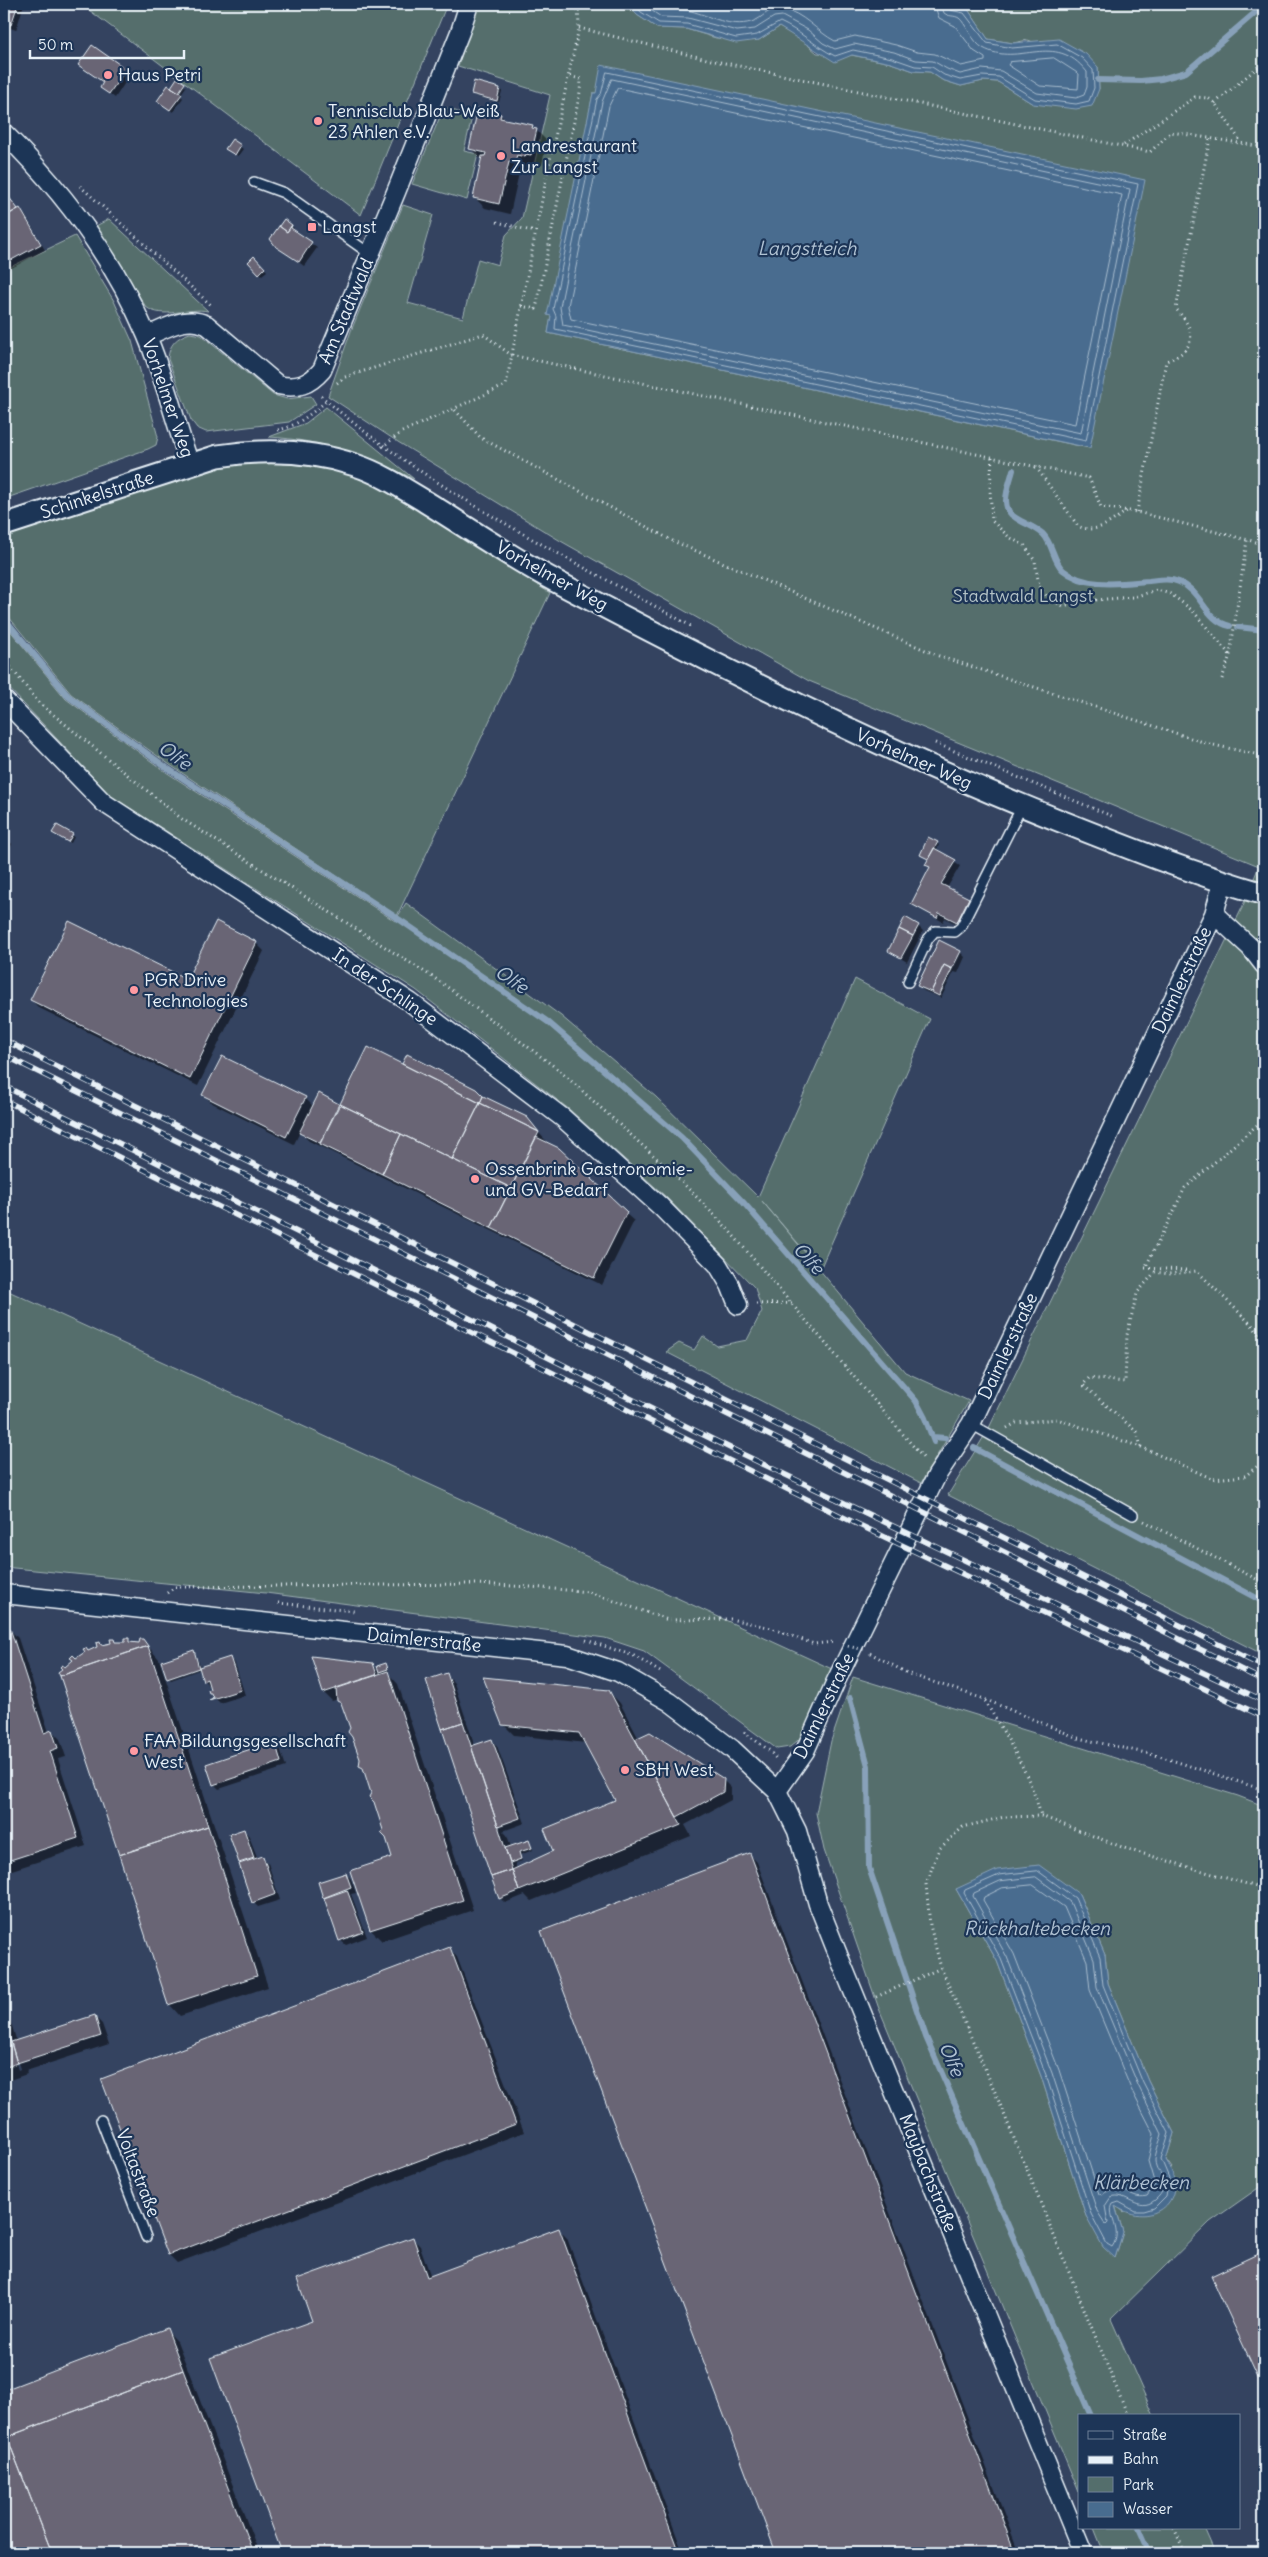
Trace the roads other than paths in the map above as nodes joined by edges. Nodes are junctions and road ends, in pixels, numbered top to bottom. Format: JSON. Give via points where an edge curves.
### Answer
{"nodes":[{"id":1,"x":468,"y":4,"type":"edge"},
{"id":2,"x":4,"y":133,"type":"edge"},
{"id":3,"x":254,"y":182,"type":"dead end"},
{"id":4,"x":370,"y":254,"type":"junction"},
{"id":5,"x":146,"y":336,"type":"junction"},
{"id":6,"x":190,"y":465,"type":"junction"},
{"id":7,"x":4,"y":525,"type":"edge"},
{"id":8,"x":4,"y":700,"type":"edge"},
{"id":9,"x":1022,"y":806,"type":"junction"},
{"id":10,"x":1223,"y":881,"type":"junction"},
{"id":11,"x":1264,"y":894,"type":"edge"},
{"id":12,"x":1214,"y":914,"type":"junction"},
{"id":13,"x":1264,"y":965,"type":"edge"},
{"id":14,"x":908,"y":982,"type":"dead end"},
{"id":15,"x":738,"y":1304,"type":"road end"},
{"id":16,"x":971,"y":1424,"type":"junction"},
{"id":17,"x":1133,"y":1514,"type":"road end"},
{"id":18,"x":4,"y":1594,"type":"edge"},
{"id":19,"x":778,"y":1791,"type":"junction"},
{"id":20,"x":101,"y":2120,"type":"dead end"},
{"id":21,"x":146,"y":2237,"type":"dead end"},
{"id":22,"x":1083,"y":2553,"type":"edge"}],
"edges":[{"from":1,"to":4,"type":"street","name":"Am Stadtwald"},
{"from":2,"to":5,"type":"street","name":"Vorhelmer Weg","via":[[86,227],[128,295]]},
{"from":3,"to":4,"type":"lane","via":[[284,193]]},
{"from":4,"to":5,"type":"street","name":"Am Stadtwald","via":[[322,370],[304,386],[290,388],[278,385],[197,320],[186,320]]},
{"from":5,"to":6,"type":"street","name":"Vorhelmer Weg"},
{"from":6,"to":7,"type":"street","name":"Schinkelstraße"},
{"from":6,"to":9,"type":"street","name":"Vorhelmer Weg","via":[[246,452],[314,456],[355,465],[393,482],[556,581],[858,734]]},
{"from":8,"to":15,"type":"street","name":"In der Schlinge","via":[[104,803],[410,1002],[563,1118],[661,1206],[718,1266]]},
{"from":9,"to":10,"type":"street","name":"Vorhelmer Weg","via":[[1121,846]]},
{"from":9,"to":14,"type":"lane","via":[[961,927],[955,932],[936,931],[928,939]]},
{"from":10,"to":11,"type":"street","name":"Vorhelmer Weg"},
{"from":10,"to":12,"type":"street","name":"Daimlerstraße"},
{"from":12,"to":13,"type":"street","via":[[1250,947]]},
{"from":12,"to":16,"type":"street","name":"Daimlerstraße"},
{"from":16,"to":17,"type":"lane"},
{"from":16,"to":19,"type":"street","name":"Daimlerstraße","via":[[938,1475],[805,1751]]},
{"from":18,"to":19,"type":"street","name":"Daimlerstraße","via":[[567,1655],[618,1672],[670,1702],[732,1749]]},
{"from":19,"to":22,"type":"street","name":"Maybachstraße","via":[[797,1831],[818,1904],[834,1944]]},
{"from":20,"to":21,"type":"lane","name":"Voltastraße"}]}
